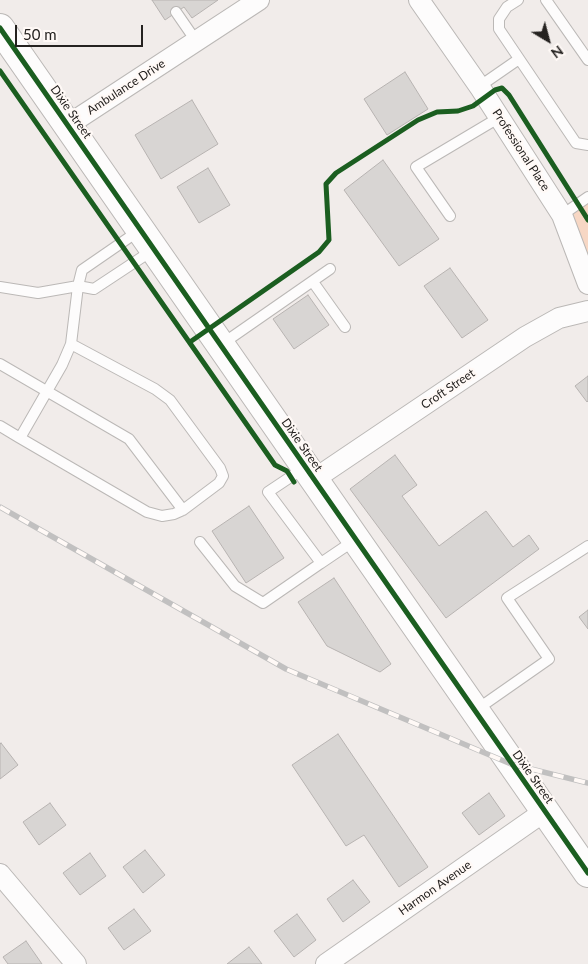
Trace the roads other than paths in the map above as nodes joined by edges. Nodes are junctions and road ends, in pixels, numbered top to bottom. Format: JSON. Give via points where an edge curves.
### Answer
{"nodes":[{"id":1,"x":259,"y":0,"type":"edge"},
{"id":2,"x":419,"y":0,"type":"edge"},
{"id":3,"x":518,"y":0,"type":"edge"},
{"id":4,"x":546,"y":0,"type":"edge"},
{"id":5,"x":176,"y":12,"type":"dead end"},
{"id":6,"x":0,"y":28,"type":"edge"},
{"id":7,"x":196,"y":41,"type":"junction"},
{"id":8,"x":519,"y":59,"type":"junction"},
{"id":9,"x":588,"y":60,"type":"edge"},
{"id":10,"x":480,"y":86,"type":"junction"},
{"id":11,"x":500,"y":117,"type":"junction"},
{"id":12,"x":68,"y":125,"type":"junction"},
{"id":13,"x":588,"y":145,"type":"edge"},
{"id":14,"x":588,"y":197,"type":"edge"},
{"id":15,"x":562,"y":215,"type":"junction"},
{"id":16,"x":450,"y":216,"type":"dead end"},
{"id":17,"x":147,"y":239,"type":"junction"},
{"id":18,"x":330,"y":269,"type":"dead end"},
{"id":19,"x":312,"y":282,"type":"junction"},
{"id":20,"x":588,"y":284,"type":"edge"},
{"id":21,"x":78,"y":286,"type":"junction"},
{"id":22,"x":0,"y":287,"type":"edge"},
{"id":23,"x":588,"y":311,"type":"edge"},
{"id":24,"x":345,"y":326,"type":"dead end"},
{"id":25,"x":71,"y":344,"type":"junction"},
{"id":26,"x":220,"y":345,"type":"junction"},
{"id":27,"x":0,"y":364,"type":"edge"},
{"id":28,"x":47,"y":391,"type":"junction"},
{"id":29,"x":0,"y":426,"type":"edge"},
{"id":30,"x":20,"y":438,"type":"junction"},
{"id":31,"x":309,"y":473,"type":"junction"},
{"id":32,"x":183,"y":510,"type":"junction"},
{"id":33,"x":355,"y":540,"type":"junction"},
{"id":34,"x":200,"y":542,"type":"dead end"},
{"id":35,"x":588,"y":546,"type":"edge"},
{"id":36,"x":321,"y":563,"type":"junction"},
{"id":37,"x":474,"y":711,"type":"junction"},
{"id":38,"x":545,"y":811,"type":"junction"},
{"id":39,"x":588,"y":873,"type":"edge"},
{"id":40,"x":0,"y":874,"type":"edge"},
{"id":41,"x":76,"y":964,"type":"edge"},
{"id":42,"x":326,"y":964,"type":"edge"}],
"edges":[{"from":1,"to":7,"type":"street","name":"Ambulance Drive"},
{"from":2,"to":10,"type":"street","name":"Professional Place"},
{"from":3,"to":8,"type":"lane","via":[[507,7],[499,19],[499,29]]},
{"from":4,"to":9,"type":"lane"},
{"from":5,"to":7,"type":"lane"},
{"from":6,"to":12,"type":"street","name":"Dixie Street"},
{"from":7,"to":12,"type":"street","name":"Ambulance Drive"},
{"from":8,"to":10,"type":"lane"},
{"from":8,"to":13,"type":"lane","via":[[576,143]]},
{"from":10,"to":11,"type":"street","name":"Professional Place"},
{"from":11,"to":15,"type":"street","name":"Professional Place"},
{"from":11,"to":16,"type":"lane","via":[[416,167]]},
{"from":12,"to":17,"type":"street","name":"Dixie Street"},
{"from":14,"to":15,"type":"lane"},
{"from":15,"to":20,"type":"street","name":"Professional Place"},
{"from":17,"to":21,"type":"lane","via":[[82,270]]},
{"from":17,"to":21,"type":"lane","via":[[94,289]]},
{"from":17,"to":26,"type":"street","name":"Dixie Street"},
{"from":18,"to":19,"type":"lane"},
{"from":19,"to":24,"type":"lane"},
{"from":19,"to":26,"type":"lane"},
{"from":21,"to":22,"type":"lane","via":[[38,293]]},
{"from":21,"to":25,"type":"lane"},
{"from":23,"to":31,"type":"street","name":"Croft Street","via":[[559,318],[525,337]]},
{"from":25,"to":28,"type":"lane"},
{"from":25,"to":32,"type":"lane","via":[[163,394],[178,409],[220,468],[223,476],[219,483]]},
{"from":26,"to":31,"type":"street","name":"Dixie Street"},
{"from":27,"to":28,"type":"lane"},
{"from":28,"to":30,"type":"lane"},
{"from":28,"to":32,"type":"lane","via":[[130,439]]},
{"from":29,"to":30,"type":"lane"},
{"from":30,"to":32,"type":"lane","via":[[148,512],[162,516]]},
{"from":31,"to":33,"type":"street","name":"Dixie Street"},
{"from":31,"to":36,"type":"lane","via":[[268,492]]},
{"from":33,"to":36,"type":"lane"},
{"from":33,"to":37,"type":"street","name":"Dixie Street"},
{"from":34,"to":36,"type":"lane","via":[[235,586],[264,603]]},
{"from":35,"to":37,"type":"lane","via":[[507,598],[549,659]]},
{"from":37,"to":38,"type":"street","name":"Dixie Street"},
{"from":38,"to":39,"type":"street","name":"Dixie Street"},
{"from":38,"to":42,"type":"street","name":"Harmon Avenue"},
{"from":40,"to":41,"type":"street"}]}
